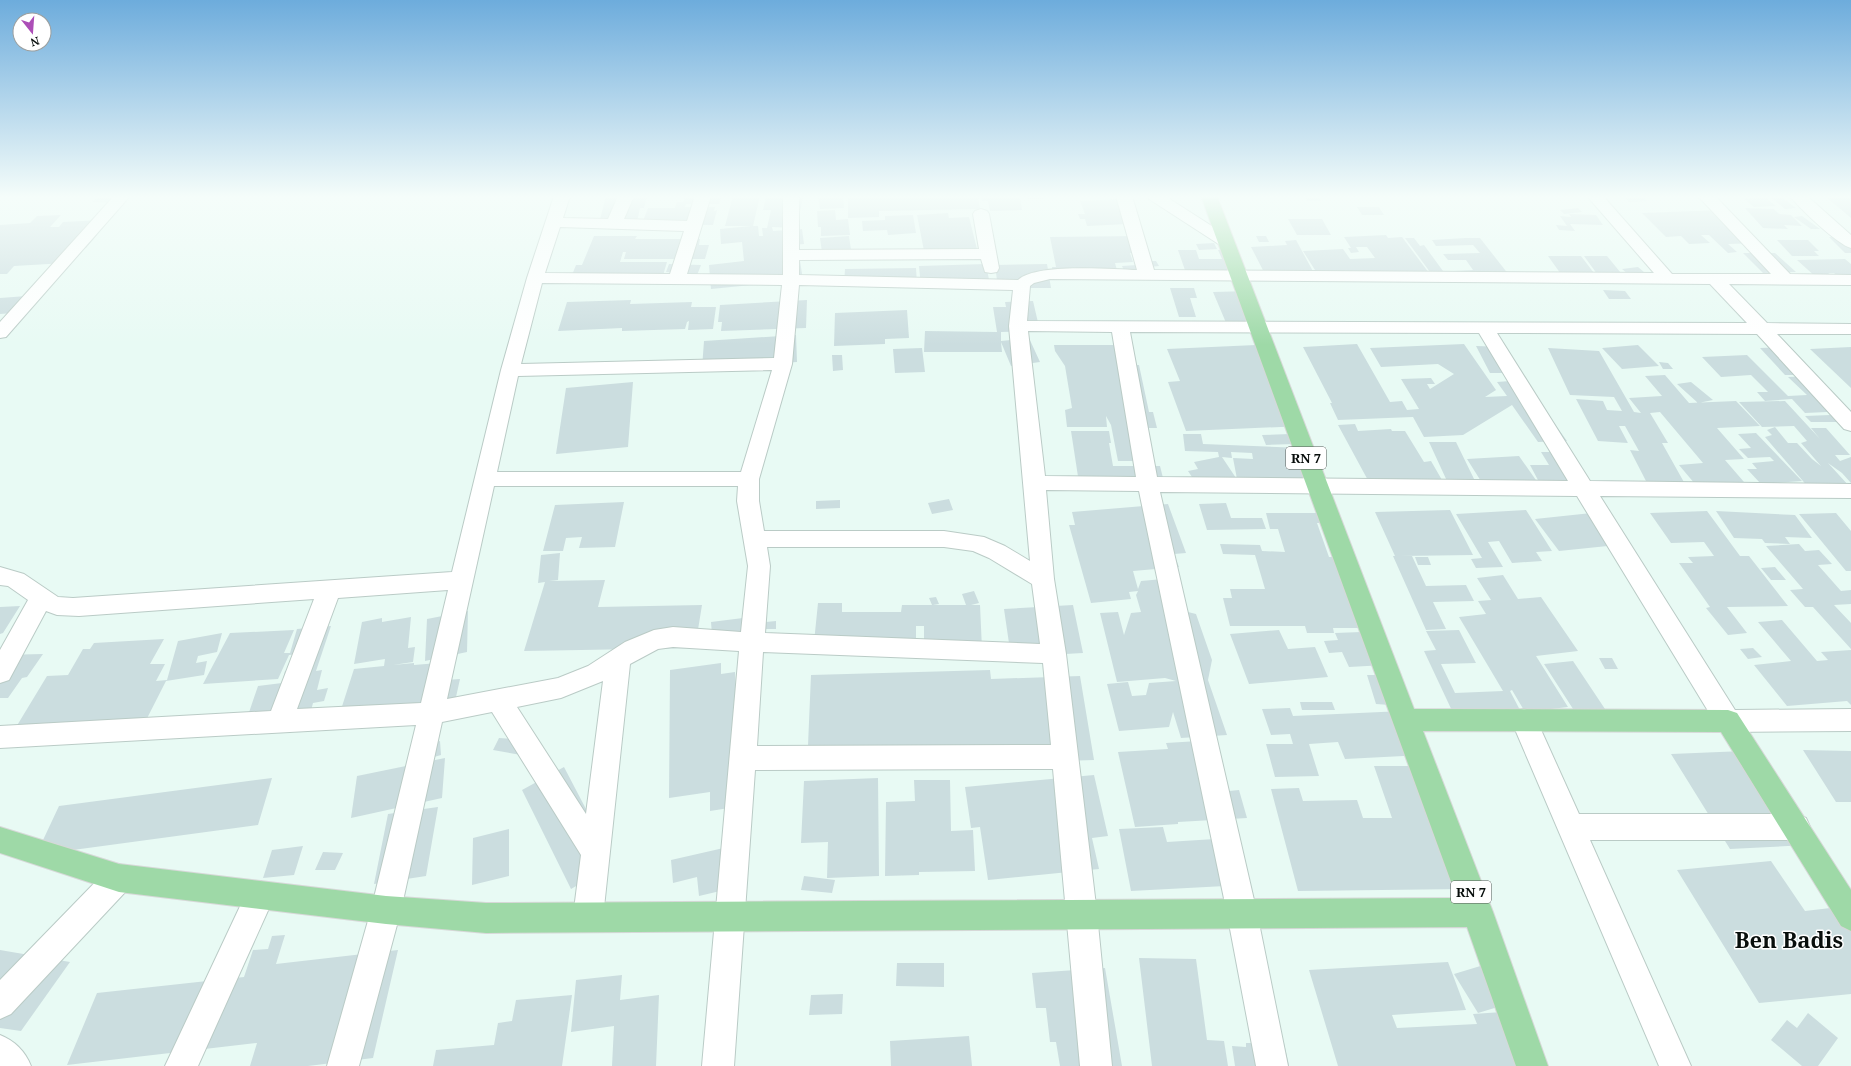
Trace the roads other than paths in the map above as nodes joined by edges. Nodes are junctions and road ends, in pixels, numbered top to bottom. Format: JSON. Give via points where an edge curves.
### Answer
{"nodes":[{"id":1,"x":78,"y":246,"type":"edge"},
{"id":2,"x":546,"y":246,"type":"edge"},
{"id":3,"x":687,"y":246,"type":"edge"},
{"id":4,"x":791,"y":246,"type":"edge"},
{"id":5,"x":987,"y":246,"type":"edge"},
{"id":6,"x":1138,"y":246,"type":"edge"},
{"id":7,"x":1227,"y":246,"type":"edge"},
{"id":8,"x":1639,"y":246,"type":"edge"},
{"id":9,"x":1753,"y":246,"type":"edge"},
{"id":10,"x":989,"y":254,"type":"junction"},
{"id":11,"x":791,"y":255,"type":"junction"},
{"id":12,"x":1147,"y":275,"type":"junction"},
{"id":13,"x":1238,"y":276,"type":"junction"},
{"id":14,"x":535,"y":278,"type":"junction"},
{"id":15,"x":677,"y":279,"type":"junction"},
{"id":16,"x":1668,"y":279,"type":"junction"},
{"id":17,"x":1715,"y":279,"type":"junction"},
{"id":18,"x":792,"y":280,"type":"junction"},
{"id":19,"x":1786,"y":280,"type":"junction"},
{"id":20,"x":1851,"y":280,"type":"edge"},
{"id":21,"x":994,"y":284,"type":"junction"},
{"id":22,"x":1022,"y":285,"type":"junction"},
{"id":23,"x":1018,"y":326,"type":"junction"},
{"id":24,"x":1120,"y":326,"type":"junction"},
{"id":25,"x":1257,"y":327,"type":"junction"},
{"id":26,"x":1484,"y":327,"type":"junction"},
{"id":27,"x":1761,"y":328,"type":"junction"},
{"id":28,"x":1851,"y":329,"type":"edge"},
{"id":29,"x":0,"y":333,"type":"edge"},
{"id":30,"x":783,"y":364,"type":"junction"},
{"id":31,"x":510,"y":370,"type":"junction"},
{"id":32,"x":1851,"y":424,"type":"edge"},
{"id":33,"x":485,"y":479,"type":"junction"},
{"id":34,"x":749,"y":479,"type":"junction"},
{"id":35,"x":1035,"y":483,"type":"junction"},
{"id":36,"x":1148,"y":484,"type":"junction"},
{"id":37,"x":1316,"y":486,"type":"junction"},
{"id":38,"x":1584,"y":489,"type":"junction"},
{"id":39,"x":1851,"y":491,"type":"edge"},
{"id":40,"x":755,"y":539,"type":"junction"},
{"id":41,"x":0,"y":576,"type":"edge"},
{"id":42,"x":1043,"y":579,"type":"junction"},
{"id":43,"x":461,"y":580,"type":"junction"},
{"id":44,"x":330,"y":590,"type":"junction"},
{"id":45,"x":41,"y":598,"type":"junction"},
{"id":46,"x":752,"y":642,"type":"junction"},
{"id":47,"x":1054,"y":654,"type":"junction"},
{"id":48,"x":618,"y":660,"type":"junction"},
{"id":49,"x":0,"y":673,"type":"edge"},
{"id":50,"x":498,"y":700,"type":"junction"},
{"id":51,"x":431,"y":713,"type":"junction"},
{"id":52,"x":1405,"y":720,"type":"junction"},
{"id":53,"x":1524,"y":720,"type":"junction"},
{"id":54,"x":1851,"y":720,"type":"edge"},
{"id":55,"x":280,"y":721,"type":"junction"},
{"id":56,"x":1728,"y":721,"type":"junction"},
{"id":57,"x":0,"y":737,"type":"edge"},
{"id":58,"x":1065,"y":757,"type":"junction"},
{"id":59,"x":743,"y":758,"type":"junction"},
{"id":60,"x":1570,"y":827,"type":"junction"},
{"id":61,"x":1796,"y":827,"type":"junction"},
{"id":62,"x":0,"y":840,"type":"edge"},
{"id":63,"x":596,"y":854,"type":"junction"},
{"id":64,"x":119,"y":878,"type":"junction"},
{"id":65,"x":260,"y":895,"type":"junction"},
{"id":66,"x":1848,"y":905,"type":"edge"},
{"id":67,"x":386,"y":910,"type":"junction"},
{"id":68,"x":1478,"y":912,"type":"junction"},
{"id":69,"x":1242,"y":913,"type":"junction"},
{"id":70,"x":1082,"y":914,"type":"junction"},
{"id":71,"x":730,"y":916,"type":"junction"},
{"id":72,"x":588,"y":917,"type":"junction"},
{"id":73,"x":0,"y":1003,"type":"edge"},
{"id":74,"x":0,"y":1051,"type":"edge"},
{"id":75,"x":15,"y":1066,"type":"edge"},
{"id":76,"x":181,"y":1066,"type":"edge"},
{"id":77,"x":343,"y":1066,"type":"edge"},
{"id":78,"x":718,"y":1066,"type":"edge"},
{"id":79,"x":1096,"y":1066,"type":"edge"},
{"id":80,"x":1272,"y":1066,"type":"edge"},
{"id":81,"x":1532,"y":1066,"type":"edge"},
{"id":82,"x":1675,"y":1066,"type":"edge"}],
"edges":[{"from":1,"to":29,"type":"street"},
{"from":2,"to":14,"type":"street"},
{"from":3,"to":15,"type":"street"},
{"from":4,"to":11,"type":"street"},
{"from":5,"to":10,"type":"street"},
{"from":6,"to":12,"type":"street"},
{"from":7,"to":13,"type":"main road","number":"RN 7"},
{"from":8,"to":16,"type":"street"},
{"from":9,"to":19,"type":"street"},
{"from":10,"to":11,"type":"street"},
{"from":10,"to":21,"type":"street"},
{"from":11,"to":18,"type":"street"},
{"from":12,"to":13,"type":"street"},
{"from":12,"to":22,"type":"street","via":[[1050,274],[1028,279]]},
{"from":13,"to":16,"type":"street"},
{"from":13,"to":25,"type":"main road","number":"RN 7"},
{"from":14,"to":15,"type":"street"},
{"from":14,"to":31,"type":"street"},
{"from":15,"to":18,"type":"street"},
{"from":16,"to":17,"type":"street"},
{"from":17,"to":19,"type":"street"},
{"from":17,"to":27,"type":"street"},
{"from":18,"to":21,"type":"street"},
{"from":18,"to":30,"type":"street"},
{"from":19,"to":20,"type":"street"},
{"from":21,"to":22,"type":"street"},
{"from":22,"to":23,"type":"street"},
{"from":23,"to":24,"type":"street"},
{"from":23,"to":35,"type":"street"},
{"from":24,"to":25,"type":"street"},
{"from":24,"to":36,"type":"street"},
{"from":25,"to":26,"type":"street"},
{"from":25,"to":37,"type":"main road","number":"RN 7"},
{"from":26,"to":27,"type":"street"},
{"from":26,"to":38,"type":"street"},
{"from":27,"to":28,"type":"street"},
{"from":27,"to":32,"type":"street"},
{"from":30,"to":31,"type":"street"},
{"from":30,"to":34,"type":"street"},
{"from":31,"to":33,"type":"street"},
{"from":33,"to":34,"type":"street"},
{"from":33,"to":43,"type":"street"},
{"from":34,"to":40,"type":"street","via":[[748,501]]},
{"from":35,"to":36,"type":"street"},
{"from":35,"to":42,"type":"street"},
{"from":36,"to":37,"type":"street"},
{"from":36,"to":69,"type":"street"},
{"from":37,"to":38,"type":"street"},
{"from":37,"to":52,"type":"main road","number":"RN 7"},
{"from":38,"to":39,"type":"street"},
{"from":38,"to":56,"type":"street"},
{"from":40,"to":42,"type":"street","via":[[944,540],[976,543],[997,552]]},
{"from":40,"to":46,"type":"street","via":[[759,566]]},
{"from":41,"to":45,"type":"street","via":[[21,582]]},
{"from":42,"to":47,"type":"street"},
{"from":43,"to":44,"type":"street"},
{"from":43,"to":51,"type":"street"},
{"from":44,"to":45,"type":"street","via":[[79,607],[57,606]]},
{"from":44,"to":55,"type":"street"},
{"from":45,"to":49,"type":"street"},
{"from":46,"to":47,"type":"street"},
{"from":46,"to":48,"type":"street","via":[[673,637],[654,640]]},
{"from":46,"to":59,"type":"street"},
{"from":47,"to":58,"type":"street"},
{"from":48,"to":50,"type":"street","via":[[597,673],[561,688]]},
{"from":48,"to":63,"type":"street"},
{"from":50,"to":51,"type":"street"},
{"from":50,"to":63,"type":"street"},
{"from":51,"to":55,"type":"street"},
{"from":51,"to":67,"type":"street"},
{"from":52,"to":53,"type":"main road"},
{"from":52,"to":68,"type":"main road","number":"RN 7"},
{"from":53,"to":56,"type":"main road"},
{"from":53,"to":60,"type":"street"},
{"from":54,"to":56,"type":"street"},
{"from":55,"to":57,"type":"street"},
{"from":56,"to":61,"type":"main road"},
{"from":58,"to":59,"type":"street"},
{"from":58,"to":70,"type":"street"},
{"from":59,"to":71,"type":"street"},
{"from":60,"to":61,"type":"street"},
{"from":60,"to":82,"type":"street"},
{"from":61,"to":66,"type":"main road"},
{"from":62,"to":64,"type":"main road"},
{"from":63,"to":72,"type":"street"},
{"from":64,"to":65,"type":"main road"},
{"from":64,"to":73,"type":"street"},
{"from":65,"to":67,"type":"main road"},
{"from":65,"to":76,"type":"street"},
{"from":67,"to":72,"type":"main road","via":[[486,918]]},
{"from":67,"to":77,"type":"street"},
{"from":68,"to":69,"type":"main road"},
{"from":68,"to":81,"type":"main road","number":"RN 7"},
{"from":69,"to":70,"type":"main road"},
{"from":69,"to":80,"type":"street"},
{"from":70,"to":71,"type":"main road"},
{"from":70,"to":79,"type":"street"},
{"from":71,"to":72,"type":"main road"},
{"from":71,"to":78,"type":"street"},
{"from":74,"to":75,"type":"street"}]}
